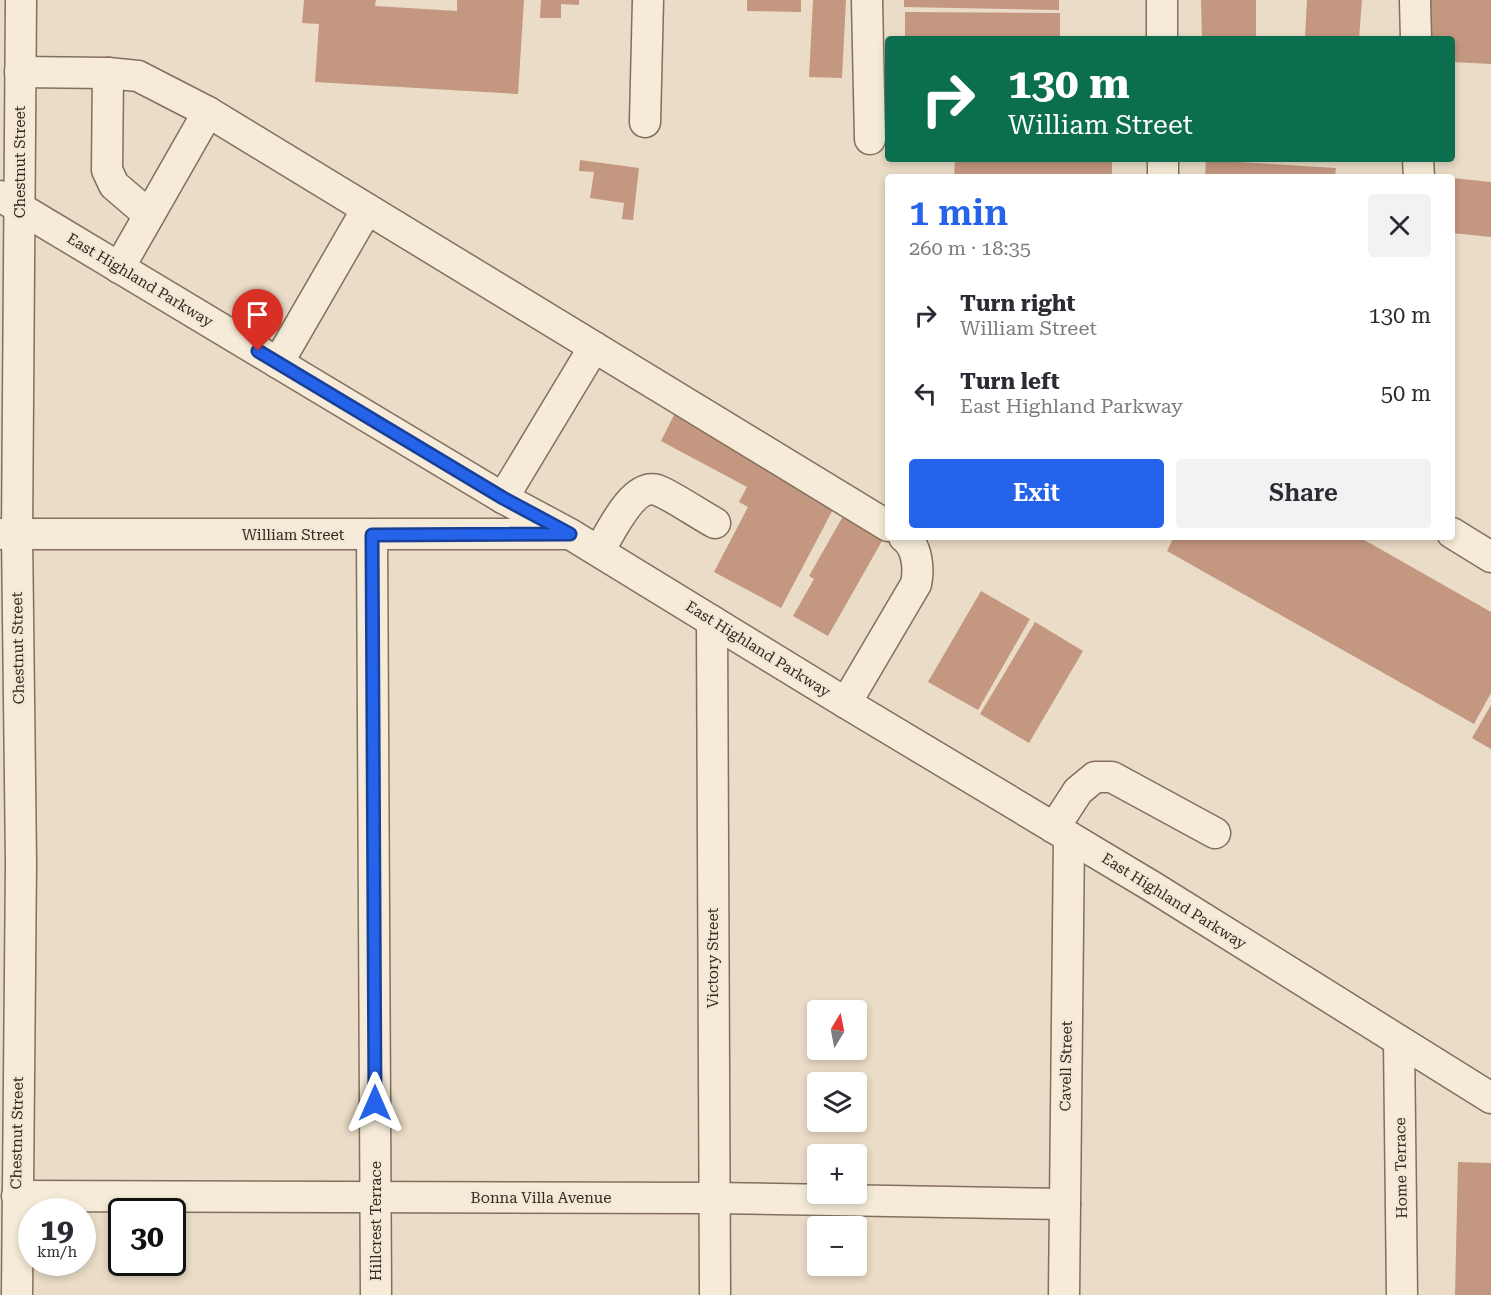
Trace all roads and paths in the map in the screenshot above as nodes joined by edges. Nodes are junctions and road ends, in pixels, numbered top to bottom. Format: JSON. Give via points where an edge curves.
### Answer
{"nodes":[{"id":1,"x":21,"y":0,"type":"edge"},
{"id":2,"x":648,"y":0,"type":"edge"},
{"id":3,"x":867,"y":0,"type":"edge"},
{"id":4,"x":1162,"y":0,"type":"edge"},
{"id":5,"x":1415,"y":0,"type":"edge"},
{"id":6,"x":1162,"y":36,"type":"edge"},
{"id":7,"x":1416,"y":36,"type":"edge"},
{"id":8,"x":20,"y":72,"type":"junction"},
{"id":9,"x":108,"y":73,"type":"junction"},
{"id":10,"x":208,"y":112,"type":"junction"},
{"id":11,"x":645,"y":122,"type":"dead end"},
{"id":12,"x":870,"y":139,"type":"dead end"},
{"id":13,"x":7,"y":204,"type":"edge"},
{"id":14,"x":367,"y":208,"type":"junction"},
{"id":15,"x":149,"y":215,"type":"junction"},
{"id":16,"x":119,"y":268,"type":"junction"},
{"id":17,"x":594,"y":347,"type":"junction"},
{"id":18,"x":278,"y":363,"type":"junction"},
{"id":19,"x":503,"y":498,"type":"junction"},
{"id":20,"x":715,"y":523,"type":"dead end"},
{"id":21,"x":885,"y":525,"type":"edge"},
{"id":22,"x":8,"y":534,"type":"edge"},
{"id":23,"x":570,"y":534,"type":"junction"},
{"id":24,"x":372,"y":535,"type":"junction"},
{"id":25,"x":1455,"y":535,"type":"edge"},
{"id":26,"x":903,"y":540,"type":"edge"},
{"id":27,"x":598,"y":551,"type":"junction"},
{"id":28,"x":1491,"y":557,"type":"edge"},
{"id":29,"x":712,"y":621,"type":"junction"},
{"id":30,"x":846,"y":703,"type":"junction"},
{"id":31,"x":1061,"y":832,"type":"junction"},
{"id":32,"x":1215,"y":833,"type":"dead end"},
{"id":33,"x":10,"y":863,"type":"edge"},
{"id":34,"x":1399,"y":1041,"type":"junction"},
{"id":35,"x":1491,"y":1098,"type":"edge"},
{"id":36,"x":17,"y":1196,"type":"junction"},
{"id":37,"x":376,"y":1198,"type":"junction"},
{"id":38,"x":713,"y":1198,"type":"junction"},
{"id":39,"x":1065,"y":1203,"type":"junction"},
{"id":40,"x":17,"y":1295,"type":"edge"},
{"id":41,"x":376,"y":1295,"type":"edge"},
{"id":42,"x":715,"y":1295,"type":"edge"},
{"id":43,"x":1064,"y":1295,"type":"edge"},
{"id":44,"x":1402,"y":1295,"type":"edge"}],
"edges":[{"from":1,"to":8,"type":"street","name":"Chestnut Street"},
{"from":2,"to":11,"type":"street"},
{"from":3,"to":12,"type":"street"},
{"from":4,"to":6,"type":"street"},
{"from":5,"to":7,"type":"street"},
{"from":8,"to":9,"type":"street"},
{"from":8,"to":13,"type":"street","name":"Chestnut Street"},
{"from":9,"to":10,"type":"street","via":[[138,76]]},
{"from":9,"to":15,"type":"street","via":[[107,170],[114,185]]},
{"from":10,"to":14,"type":"street"},
{"from":10,"to":15,"type":"street"},
{"from":13,"to":16,"type":"street","name":"East Highland Parkway"},
{"from":13,"to":22,"type":"street","name":"Chestnut Street"},
{"from":14,"to":17,"type":"street"},
{"from":14,"to":18,"type":"street"},
{"from":15,"to":16,"type":"street"},
{"from":16,"to":18,"type":"street","name":"East Highland Parkway"},
{"from":17,"to":19,"type":"street"},
{"from":17,"to":21,"type":"street"},
{"from":18,"to":19,"type":"street","name":"East Highland Parkway"},
{"from":19,"to":23,"type":"street","name":"East Highland Parkway"},
{"from":20,"to":27,"type":"street","via":[[657,490],[645,489],[633,497]]},
{"from":22,"to":24,"type":"street","name":"William Street"},
{"from":22,"to":33,"type":"street","name":"Chestnut Street"},
{"from":23,"to":24,"type":"street","name":"William Street"},
{"from":23,"to":27,"type":"street","name":"East Highland Parkway"},
{"from":24,"to":37,"type":"street","name":"Hillcrest Terrace"},
{"from":25,"to":28,"type":"street"},
{"from":26,"to":30,"type":"street","via":[[919,572],[916,584]]},
{"from":27,"to":29,"type":"street","name":"East Highland Parkway"},
{"from":29,"to":30,"type":"street","name":"East Highland Parkway"},
{"from":29,"to":38,"type":"street","name":"Victory Street"},
{"from":30,"to":31,"type":"street","name":"East Highland Parkway"},
{"from":31,"to":32,"type":"street","via":[[1078,791],[1095,777],[1112,777]]},
{"from":31,"to":34,"type":"street","name":"East Highland Parkway"},
{"from":31,"to":39,"type":"street","name":"Cavell Street"},
{"from":33,"to":36,"type":"street","name":"Chestnut Street"},
{"from":34,"to":35,"type":"street","name":"East Highland Parkway"},
{"from":34,"to":44,"type":"street","name":"Home Terrace"},
{"from":36,"to":37,"type":"street","name":"Bonna Villa Avenue"},
{"from":36,"to":40,"type":"street","name":"Chestnut Street"},
{"from":37,"to":38,"type":"street","name":"Bonna Villa Avenue"},
{"from":37,"to":41,"type":"street","name":"Hillcrest Terrace"},
{"from":38,"to":39,"type":"street","name":"Bonna Villa Avenue"},
{"from":38,"to":42,"type":"street","name":"Victory Street"},
{"from":39,"to":43,"type":"street","name":"Cavell Street"}]}
